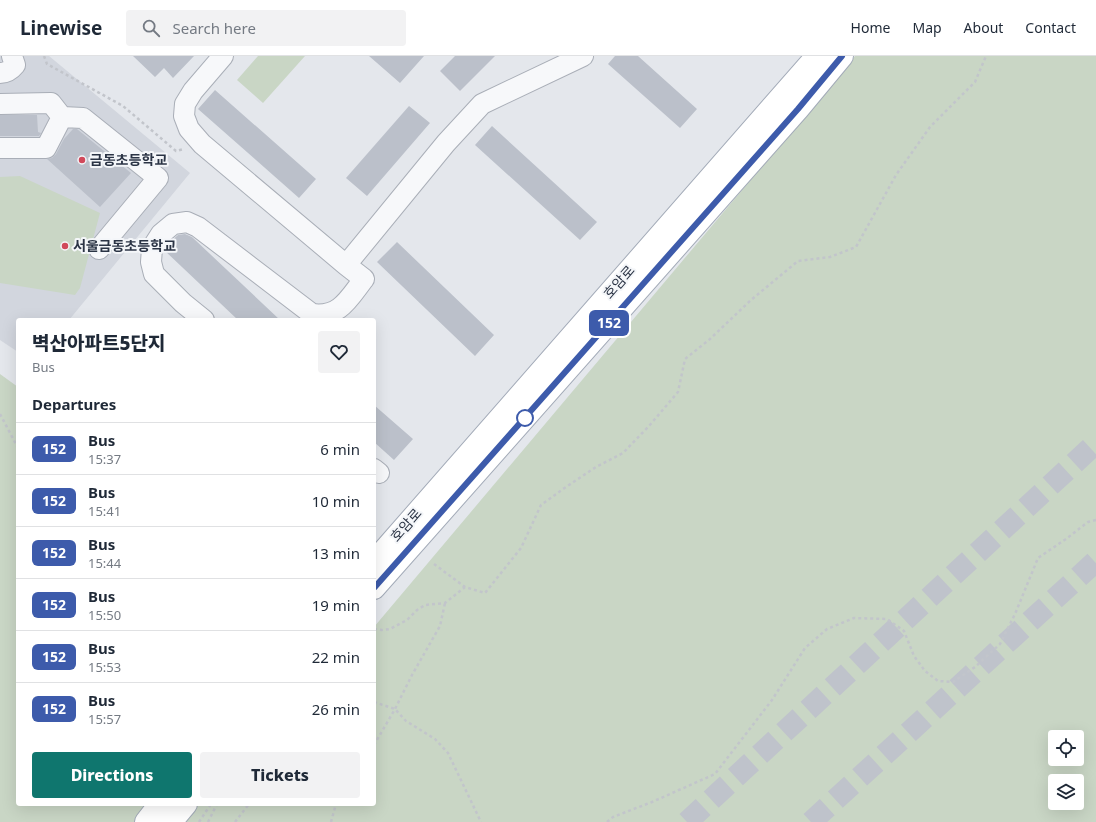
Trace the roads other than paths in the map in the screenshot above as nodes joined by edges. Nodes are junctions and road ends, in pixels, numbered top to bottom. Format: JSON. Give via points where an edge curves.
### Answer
{"nodes":[{"id":1,"x":12,"y":56,"type":"edge"},
{"id":2,"x":222,"y":56,"type":"edge"},
{"id":3,"x":583,"y":56,"type":"edge"},
{"id":4,"x":842,"y":56,"type":"edge"},
{"id":5,"x":810,"y":61,"type":"edge"},
{"id":6,"x":0,"y":73,"type":"edge"},
{"id":7,"x":0,"y":104,"type":"edge"},
{"id":8,"x":62,"y":117,"type":"junction"},
{"id":9,"x":0,"y":148,"type":"edge"},
{"id":10,"x":99,"y":249,"type":"dead end"},
{"id":11,"x":346,"y":265,"type":"junction"},
{"id":12,"x":202,"y":318,"type":"edge"},
{"id":13,"x":376,"y":560,"type":"edge"},
{"id":14,"x":376,"y":586,"type":"edge"},
{"id":15,"x":158,"y":806,"type":"edge"},
{"id":16,"x":184,"y":806,"type":"edge"},
{"id":17,"x":146,"y":822,"type":"edge"},
{"id":18,"x":171,"y":822,"type":"edge"}],
"edges":[{"from":1,"to":6,"type":"street","via":[[15,65],[11,70]]},
{"from":2,"to":11,"type":"street","via":[[192,91],[186,104],[184,116],[189,128],[202,144]]},
{"from":3,"to":11,"type":"street","via":[[482,104],[446,143]]},
{"from":4,"to":14,"type":"main road","name":"호암로"},
{"from":5,"to":13,"type":"main road","name":"호암로"},
{"from":7,"to":8,"type":"street","via":[[51,103]]},
{"from":8,"to":9,"type":"street","via":[[46,148]]},
{"from":8,"to":10,"type":"street","via":[[83,118],[158,178]]},
{"from":11,"to":12,"type":"street","via":[[364,279],[341,308],[321,315],[312,314],[198,227],[187,222],[173,224],[161,234],[152,248],[154,274]]},
{"from":15,"to":17,"type":"main road"},
{"from":16,"to":18,"type":"main road"}]}
